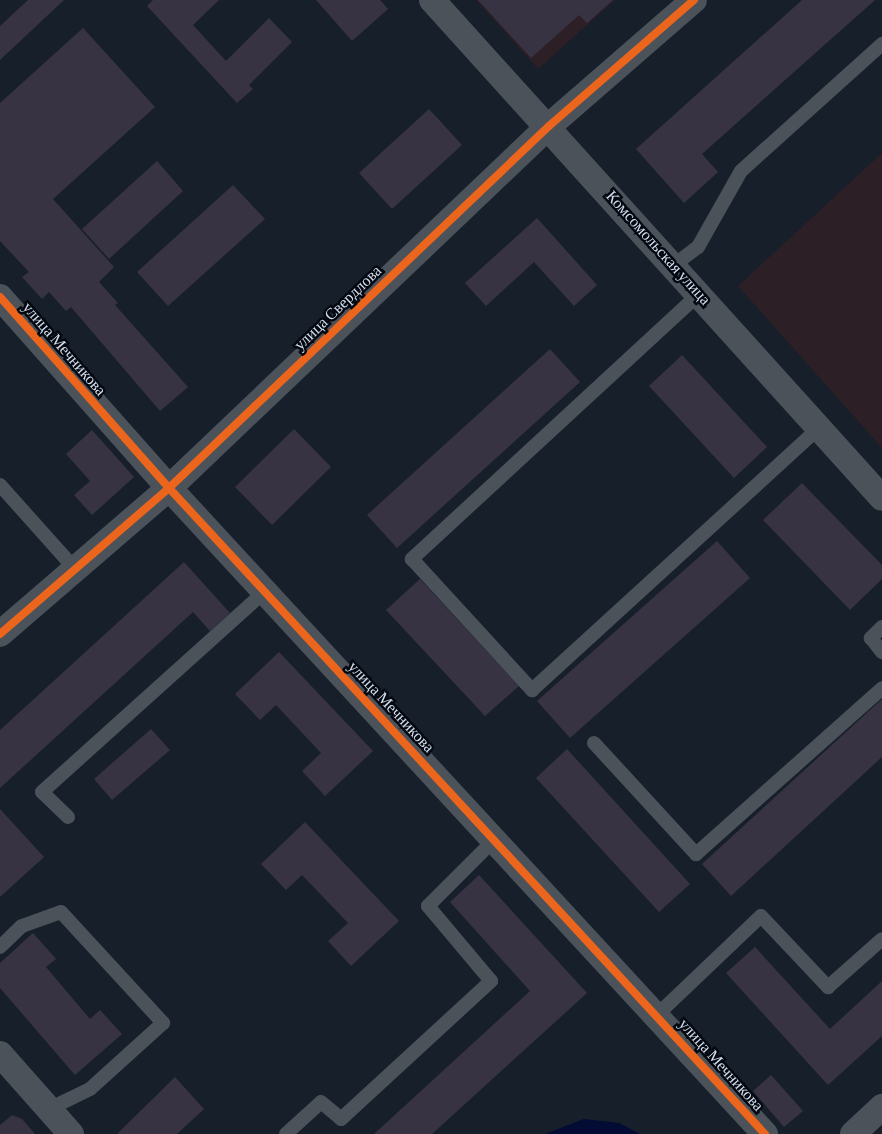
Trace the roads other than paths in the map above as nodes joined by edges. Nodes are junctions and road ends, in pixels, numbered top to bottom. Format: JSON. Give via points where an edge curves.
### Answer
{"nodes":[{"id":1,"x":432,"y":0,"type":"edge"},
{"id":2,"x":694,"y":0,"type":"edge"},
{"id":3,"x":882,"y":44,"type":"edge"},
{"id":4,"x":549,"y":126,"type":"junction"},
{"id":5,"x":674,"y":265,"type":"junction"},
{"id":6,"x":699,"y":294,"type":"junction"},
{"id":7,"x":0,"y":297,"type":"edge"},
{"id":8,"x":819,"y":429,"type":"junction"},
{"id":9,"x":0,"y":485,"type":"edge"},
{"id":10,"x":169,"y":488,"type":"junction"},
{"id":11,"x":882,"y":498,"type":"edge"},
{"id":12,"x":75,"y":569,"type":"junction"},
{"id":13,"x":265,"y":591,"type":"junction"},
{"id":14,"x":882,"y":627,"type":"edge"},
{"id":15,"x":0,"y":634,"type":"edge"},
{"id":16,"x":882,"y":652,"type":"edge"},
{"id":17,"x":882,"y":688,"type":"edge"},
{"id":18,"x":594,"y":742,"type":"dead end"},
{"id":19,"x":68,"y":817,"type":"dead end"},
{"id":20,"x":495,"y":839,"type":"junction"},
{"id":21,"x":882,"y":939,"type":"edge"},
{"id":22,"x":0,"y":947,"type":"edge"},
{"id":23,"x":658,"y":1014,"type":"junction"},
{"id":24,"x":0,"y":1054,"type":"edge"},
{"id":25,"x":882,"y":1107,"type":"edge"},
{"id":26,"x":49,"y":1109,"type":"junction"},
{"id":27,"x":71,"y":1134,"type":"edge"},
{"id":28,"x":286,"y":1134,"type":"edge"},
{"id":29,"x":765,"y":1134,"type":"edge"},
{"id":30,"x":853,"y":1134,"type":"edge"}],
"edges":[{"from":1,"to":4,"type":"street","name":"Комсомольская улица"},
{"from":2,"to":4,"type":"street","name":"улица Свердлова"},
{"from":3,"to":5,"type":"lane","via":[[741,171],[698,247]]},
{"from":4,"to":5,"type":"street","name":"Комсомольская улица"},
{"from":4,"to":10,"type":"street","name":"улица Свердлова"},
{"from":5,"to":6,"type":"street","name":"Комсомольская улица"},
{"from":6,"to":8,"type":"street","name":"Комсомольская улица"},
{"from":6,"to":8,"type":"lane","via":[[412,560],[532,690]]},
{"from":7,"to":10,"type":"street","name":"улица Мечникова"},
{"from":8,"to":11,"type":"street","name":"Комсомольская улица"},
{"from":9,"to":12,"type":"lane"},
{"from":10,"to":12,"type":"street","name":"улица Свердлова"},
{"from":10,"to":13,"type":"street","name":"улица Мечникова"},
{"from":12,"to":15,"type":"street","name":"улица Свердлова"},
{"from":13,"to":19,"type":"lane","via":[[42,792]]},
{"from":13,"to":20,"type":"street","name":"улица Мечникова"},
{"from":14,"to":16,"type":"lane","via":[[871,638]]},
{"from":17,"to":18,"type":"lane","via":[[696,854]]},
{"from":20,"to":23,"type":"street","name":"улица Мечникова"},
{"from":20,"to":28,"type":"lane","via":[[428,906],[491,981],[341,1119],[321,1102]]},
{"from":21,"to":23,"type":"lane","via":[[828,987],[761,916]]},
{"from":22,"to":26,"type":"lane","via":[[22,926],[61,912],[163,1023],[90,1089]]},
{"from":23,"to":29,"type":"street","name":"улица Мечникова"},
{"from":24,"to":26,"type":"street"},
{"from":25,"to":30,"type":"street"},
{"from":26,"to":27,"type":"street"}]}
